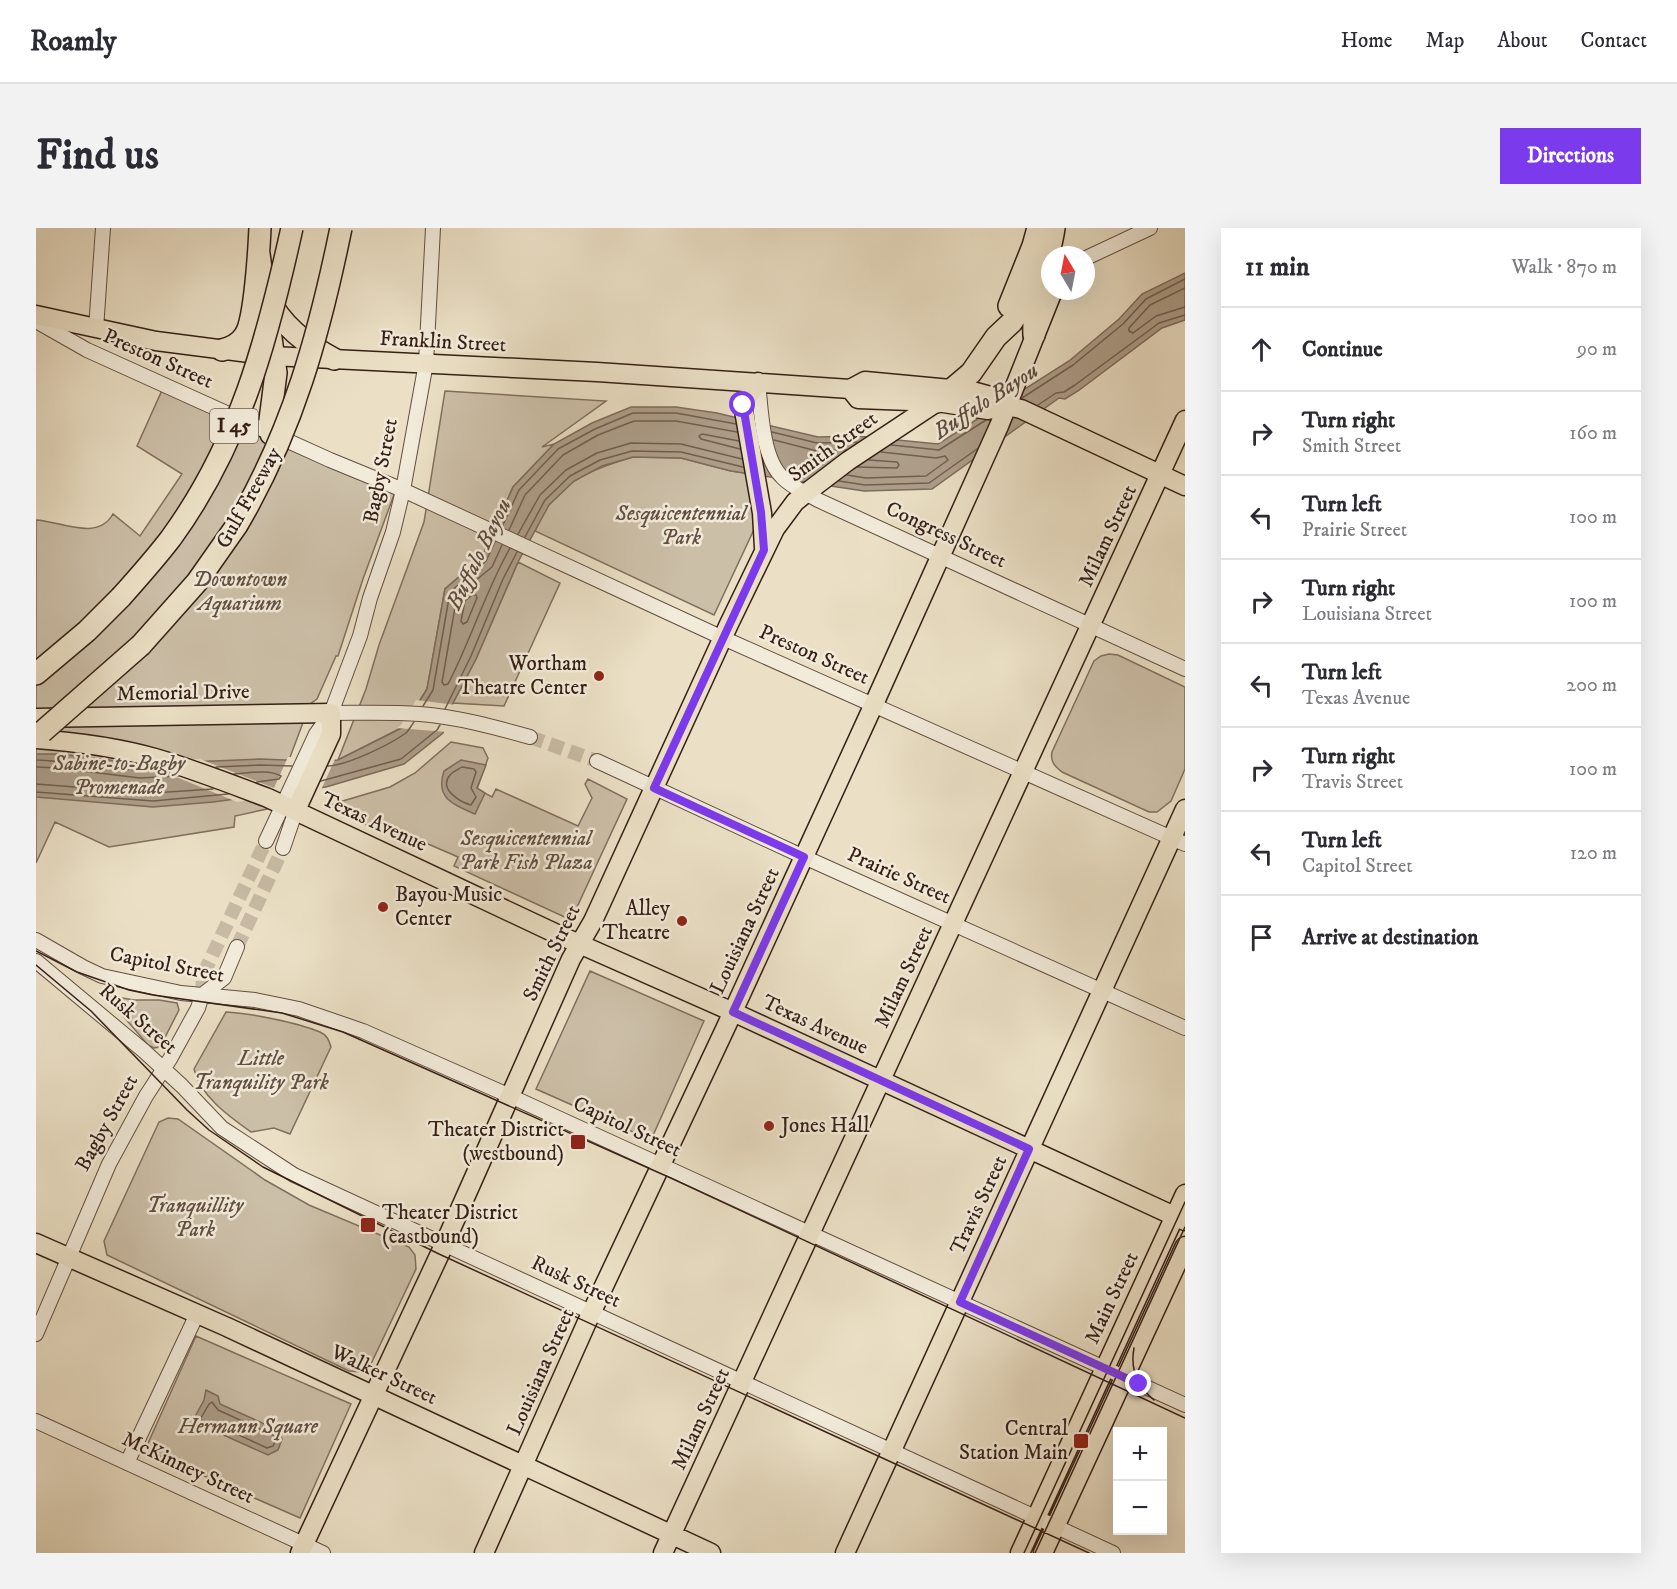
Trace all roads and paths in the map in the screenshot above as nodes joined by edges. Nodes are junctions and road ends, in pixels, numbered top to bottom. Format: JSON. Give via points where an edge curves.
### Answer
{"nodes":[{"id":1,"x":103,"y":228,"type":"edge"},
{"id":2,"x":260,"y":228,"type":"edge"},
{"id":3,"x":292,"y":228,"type":"edge"},
{"id":4,"x":341,"y":228,"type":"edge"},
{"id":5,"x":433,"y":228,"type":"edge"},
{"id":6,"x":1038,"y":228,"type":"edge"},
{"id":7,"x":1054,"y":228,"type":"edge"},
{"id":8,"x":1065,"y":228,"type":"edge"},
{"id":9,"x":1150,"y":228,"type":"edge"},
{"id":10,"x":1063,"y":246,"type":"edge"},
{"id":11,"x":259,"y":254,"type":"junction"},
{"id":12,"x":1095,"y":254,"type":"edge"},
{"id":13,"x":260,"y":276,"type":"junction"},
{"id":14,"x":1040,"y":300,"type":"edge"},
{"id":15,"x":36,"y":315,"type":"edge"},
{"id":16,"x":36,"y":321,"type":"edge"},
{"id":17,"x":96,"y":329,"type":"junction"},
{"id":18,"x":997,"y":333,"type":"junction"},
{"id":19,"x":1034,"y":335,"type":"joint"},
{"id":20,"x":222,"y":350,"type":"junction"},
{"id":21,"x":272,"y":356,"type":"junction"},
{"id":22,"x":334,"y":359,"type":"junction"},
{"id":23,"x":426,"y":363,"type":"junction"},
{"id":24,"x":758,"y":382,"type":"junction"},
{"id":25,"x":850,"y":388,"type":"junction"},
{"id":26,"x":955,"y":388,"type":"junction"},
{"id":27,"x":937,"y":402,"type":"junction"},
{"id":28,"x":752,"y":406,"type":"junction"},
{"id":29,"x":1006,"y":406,"type":"junction"},
{"id":30,"x":1185,"y":420,"type":"edge"},
{"id":31,"x":272,"y":434,"type":"junction"},
{"id":32,"x":1160,"y":475,"type":"junction"},
{"id":33,"x":1185,"y":486,"type":"edge"},
{"id":34,"x":403,"y":490,"type":"junction"},
{"id":35,"x":806,"y":492,"type":"junction"},
{"id":36,"x":764,"y":550,"type":"junction"},
{"id":37,"x":940,"y":555,"type":"junction"},
{"id":38,"x":1091,"y":625,"type":"junction"},
{"id":39,"x":723,"y":638,"type":"junction"},
{"id":40,"x":1185,"y":669,"type":"edge"},
{"id":41,"x":36,"y":674,"type":"edge"},
{"id":42,"x":874,"y":704,"type":"junction"},
{"id":43,"x":331,"y":713,"type":"junction"},
{"id":44,"x":36,"y":718,"type":"edge"},
{"id":45,"x":530,"y":737,"type":"tunnel mouth"},
{"id":46,"x":36,"y":738,"type":"edge"},
{"id":47,"x":597,"y":761,"type":"tunnel mouth"},
{"id":48,"x":1024,"y":772,"type":"junction"},
{"id":49,"x":654,"y":788,"type":"junction"},
{"id":50,"x":290,"y":808,"type":"junction"},
{"id":51,"x":1185,"y":809,"type":"edge"},
{"id":52,"x":266,"y":841,"type":"tunnel mouth"},
{"id":53,"x":1179,"y":841,"type":"edge"},
{"id":54,"x":283,"y":848,"type":"tunnel mouth"},
{"id":55,"x":804,"y":857,"type":"junction"},
{"id":56,"x":954,"y":923,"type":"junction"},
{"id":57,"x":36,"y":940,"type":"edge"},
{"id":58,"x":580,"y":944,"type":"junction"},
{"id":59,"x":237,"y":947,"type":"tunnel mouth"},
{"id":60,"x":36,"y":961,"type":"edge"},
{"id":61,"x":1102,"y":991,"type":"junction"},
{"id":62,"x":202,"y":995,"type":"junction"},
{"id":63,"x":733,"y":1012,"type":"junction"},
{"id":64,"x":1185,"y":1028,"type":"edge"},
{"id":65,"x":163,"y":1070,"type":"junction"},
{"id":66,"x":881,"y":1080,"type":"junction"},
{"id":67,"x":510,"y":1096,"type":"junction"},
{"id":68,"x":1029,"y":1149,"type":"junction"},
{"id":69,"x":661,"y":1165,"type":"junction"},
{"id":70,"x":1185,"y":1194,"type":"edge"},
{"id":71,"x":1180,"y":1218,"type":"edge"},
{"id":72,"x":811,"y":1234,"type":"junction"},
{"id":73,"x":36,"y":1243,"type":"edge"},
{"id":74,"x":444,"y":1245,"type":"junction"},
{"id":75,"x":1185,"y":1246,"type":"edge"},
{"id":76,"x":70,"y":1258,"type":"junction"},
{"id":77,"x":960,"y":1302,"type":"junction"},
{"id":78,"x":591,"y":1313,"type":"junction"},
{"id":79,"x":197,"y":1314,"type":"junction"},
{"id":80,"x":36,"y":1334,"type":"edge"},
{"id":81,"x":1105,"y":1368,"type":"junction"},
{"id":82,"x":1125,"y":1377,"type":"junction"},
{"id":83,"x":742,"y":1382,"type":"junction"},
{"id":84,"x":373,"y":1395,"type":"junction"},
{"id":85,"x":1185,"y":1405,"type":"edge"},
{"id":86,"x":36,"y":1421,"type":"edge"},
{"id":87,"x":891,"y":1451,"type":"junction"},
{"id":88,"x":128,"y":1463,"type":"junction"},
{"id":89,"x":525,"y":1465,"type":"junction"},
{"id":90,"x":1036,"y":1518,"type":"junction"},
{"id":91,"x":1056,"y":1527,"type":"junction"},
{"id":92,"x":672,"y":1535,"type":"junction"},
{"id":93,"x":302,"y":1549,"type":"edge"},
{"id":94,"x":323,"y":1553,"type":"edge"},
{"id":95,"x":484,"y":1553,"type":"edge"},
{"id":96,"x":663,"y":1553,"type":"edge"},
{"id":97,"x":711,"y":1553,"type":"edge"},
{"id":98,"x":845,"y":1553,"type":"edge"},
{"id":99,"x":1020,"y":1553,"type":"edge"},
{"id":100,"x":1044,"y":1553,"type":"edge"},
{"id":101,"x":1113,"y":1553,"type":"edge"}],
"edges":[{"from":1,"to":17,"type":"street"},
{"from":2,"to":11,"type":"highway"},
{"from":3,"to":41,"type":"highway","number":"I 45","bridge":true,"via":[[264,345],[214,470],[153,562],[87,631]]},
{"from":4,"to":46,"type":"highway","name":"Gulf Freeway","number":"I 45","bridge":true,"via":[[303,381],[273,459],[237,525],[197,582],[141,645]]},
{"from":5,"to":23,"type":"street","name":"Bagby Street"},
{"from":6,"to":18,"type":"highway"},
{"from":7,"to":14,"type":"highway"},
{"from":8,"to":10,"type":"highway"},
{"from":9,"to":12,"type":"street"},
{"from":11,"to":13,"type":"highway"},
{"from":11,"to":20,"type":"highway","via":[[248,329],[238,343]]},
{"from":13,"to":21,"type":"highway"},
{"from":13,"to":22,"type":"highway","via":[[278,315],[295,333]]},
{"from":14,"to":18,"type":"highway"},
{"from":14,"to":19,"type":"highway","via":[[1033,317]]},
{"from":15,"to":17,"type":"main road","name":"Franklin Street"},
{"from":16,"to":31,"type":"street","name":"Preston Street","via":[[87,350]]},
{"from":17,"to":20,"type":"main road","name":"Franklin Street"},
{"from":18,"to":26,"type":"highway","via":[[971,373]]},
{"from":19,"to":29,"type":"main road","name":"Louisiana Street"},
{"from":20,"to":21,"type":"main road","name":"Franklin Street"},
{"from":21,"to":22,"type":"main road","name":"Franklin Street"},
{"from":21,"to":31,"type":"highway","via":[[276,373]]},
{"from":22,"to":23,"type":"main road","name":"Franklin Street"},
{"from":23,"to":24,"type":"main road","name":"Franklin Street"},
{"from":23,"to":34,"type":"street","name":"Bagby Street"},
{"from":24,"to":25,"type":"main road","name":"Franklin Street"},
{"from":24,"to":28,"type":"main road"},
{"from":25,"to":26,"type":"main road","name":"Franklin Street","via":[[865,381]]},
{"from":25,"to":27,"type":"main road","name":"Franklin Street","via":[[858,399]]},
{"from":26,"to":27,"type":"highway"},
{"from":26,"to":29,"type":"main road","name":"Franklin Street","via":[[994,397]]},
{"from":27,"to":29,"type":"main road","name":"Franklin Street","via":[[988,410]]},
{"from":27,"to":35,"type":"main road","name":"Smith Street"},
{"from":28,"to":35,"type":"street","name":"Congress Street","via":[[773,466],[782,477]]},
{"from":28,"to":36,"type":"main road"},
{"from":29,"to":32,"type":"main road","name":"Franklin Street","via":[[1025,411]]},
{"from":29,"to":37,"type":"main road","name":"Louisiana Street"},
{"from":30,"to":32,"type":"main road","name":"Milam Street"},
{"from":31,"to":34,"type":"street","name":"Preston Street"},
{"from":32,"to":33,"type":"main road","name":"Franklin Street"},
{"from":32,"to":38,"type":"main road","name":"Milam Street"},
{"from":34,"to":39,"type":"street","name":"Preston Street"},
{"from":34,"to":43,"type":"street","name":"Bagby Street","via":[[360,636]]},
{"from":35,"to":36,"type":"main road","name":"Smith Street","via":[[785,514]]},
{"from":35,"to":37,"type":"street","name":"Congress Street"},
{"from":36,"to":39,"type":"main road","name":"Smith Street"},
{"from":37,"to":38,"type":"street","name":"Congress Street"},
{"from":37,"to":42,"type":"main road","name":"Louisiana Street"},
{"from":38,"to":40,"type":"street","name":"Congress Street"},
{"from":38,"to":48,"type":"main road","name":"Milam Street"},
{"from":39,"to":42,"type":"street","name":"Preston Street"},
{"from":39,"to":49,"type":"main road","name":"Smith Street"},
{"from":42,"to":48,"type":"street","name":"Preston Street"},
{"from":42,"to":55,"type":"main road","name":"Louisiana Street"},
{"from":43,"to":44,"type":"main road","name":"Memorial Drive"},
{"from":43,"to":45,"type":"street","via":[[419,714],[488,725]]},
{"from":43,"to":50,"type":"main road","name":"Bagby Street","via":[[331,734]]},
{"from":46,"to":50,"type":"main road","via":[[73,741],[154,758],[235,784]]},
{"from":47,"to":49,"type":"street","name":"Prairie Street"},
{"from":48,"to":53,"type":"street","name":"Preston Street"},
{"from":48,"to":56,"type":"main road","name":"Milam Street"},
{"from":49,"to":55,"type":"street","name":"Prairie Street"},
{"from":49,"to":58,"type":"main road","name":"Smith Street"},
{"from":50,"to":52,"type":"street","name":"Bagby Street"},
{"from":50,"to":54,"type":"street","name":"Bagby Street"},
{"from":50,"to":58,"type":"main road","name":"Texas Avenue"},
{"from":51,"to":53,"type":"main road","name":"Travis Street"},
{"from":53,"to":61,"type":"main road","name":"Travis Street"},
{"from":55,"to":56,"type":"street","name":"Prairie Street"},
{"from":55,"to":63,"type":"main road","name":"Louisiana Street"},
{"from":56,"to":61,"type":"street","name":"Prairie Street"},
{"from":56,"to":66,"type":"main road","name":"Milam Street"},
{"from":57,"to":62,"type":"street","name":"Capitol Street","via":[[102,976]]},
{"from":58,"to":63,"type":"main road","name":"Texas Avenue"},
{"from":58,"to":67,"type":"main road","name":"Smith Street"},
{"from":59,"to":62,"type":"street","name":"Bagby Street","via":[[224,978]]},
{"from":60,"to":65,"type":"street","name":"Rusk Street"},
{"from":61,"to":64,"type":"street","name":"Prairie Street"},
{"from":61,"to":68,"type":"main road","name":"Travis Street"},
{"from":62,"to":65,"type":"street","name":"Bagby Street"},
{"from":62,"to":67,"type":"street","name":"Capitol Street","via":[[255,1000],[363,1031]]},
{"from":63,"to":66,"type":"main road","name":"Texas Avenue"},
{"from":63,"to":69,"type":"main road","name":"Louisiana Street"},
{"from":65,"to":74,"type":"street","name":"Rusk Street","via":[[222,1128],[294,1175]]},
{"from":65,"to":76,"type":"street","name":"Bagby Street","via":[[97,1186]]},
{"from":66,"to":68,"type":"main road","name":"Texas Avenue"},
{"from":66,"to":72,"type":"main road","name":"Milam Street"},
{"from":67,"to":69,"type":"street","name":"Capitol Street"},
{"from":67,"to":74,"type":"main road","name":"Smith Street"},
{"from":68,"to":71,"type":"main road","name":"Texas Avenue"},
{"from":68,"to":77,"type":"main road","name":"Travis Street"},
{"from":69,"to":72,"type":"street","name":"Capitol Street"},
{"from":69,"to":78,"type":"main road","name":"Louisiana Street"},
{"from":70,"to":71,"type":"main road","name":"Main Street"},
{"from":71,"to":81,"type":"main road","name":"Main Street"},
{"from":72,"to":77,"type":"street","name":"Capitol Street"},
{"from":72,"to":83,"type":"main road","name":"Milam Street"},
{"from":73,"to":76,"type":"main road","name":"Walker Street"},
{"from":74,"to":78,"type":"street","name":"Rusk Street"},
{"from":74,"to":84,"type":"main road","name":"Smith Street"},
{"from":75,"to":82,"type":"main road"},
{"from":76,"to":79,"type":"main road","name":"Walker Street"},
{"from":76,"to":80,"type":"street","name":"Bagby Street"},
{"from":77,"to":81,"type":"street","name":"Capitol Street"},
{"from":77,"to":87,"type":"main road","name":"Travis Street"},
{"from":78,"to":83,"type":"street","name":"Rusk Street"},
{"from":78,"to":89,"type":"main road","name":"Louisiana Street"},
{"from":79,"to":84,"type":"main road","name":"Walker Street"},
{"from":79,"to":88,"type":"street"},
{"from":81,"to":82,"type":"street","name":"Capitol Street"},
{"from":81,"to":90,"type":"main road","name":"Main Street"},
{"from":82,"to":85,"type":"street","name":"Capitol Street"},
{"from":82,"to":91,"type":"main road"},
{"from":83,"to":87,"type":"street","name":"Rusk Street"},
{"from":83,"to":92,"type":"main road","name":"Milam Street"},
{"from":84,"to":89,"type":"main road","name":"Walker Street"},
{"from":84,"to":93,"type":"main road","name":"Smith Street"},
{"from":86,"to":88,"type":"street","name":"McKinney Street"},
{"from":87,"to":90,"type":"street","name":"Rusk Street"},
{"from":87,"to":98,"type":"main road","name":"Travis Street"},
{"from":88,"to":93,"type":"street","name":"McKinney Street"},
{"from":89,"to":92,"type":"main road","name":"Walker Street"},
{"from":89,"to":95,"type":"main road","name":"Louisiana Street"},
{"from":90,"to":91,"type":"street","name":"Rusk Street"},
{"from":90,"to":99,"type":"main road","name":"Main Street"},
{"from":91,"to":100,"type":"main road"},
{"from":91,"to":101,"type":"street","name":"Rusk Street"},
{"from":92,"to":96,"type":"main road","name":"Milam Street"},
{"from":92,"to":97,"type":"main road","name":"Walker Street"},
{"from":93,"to":94,"type":"street","name":"McKinney Street"}]}
